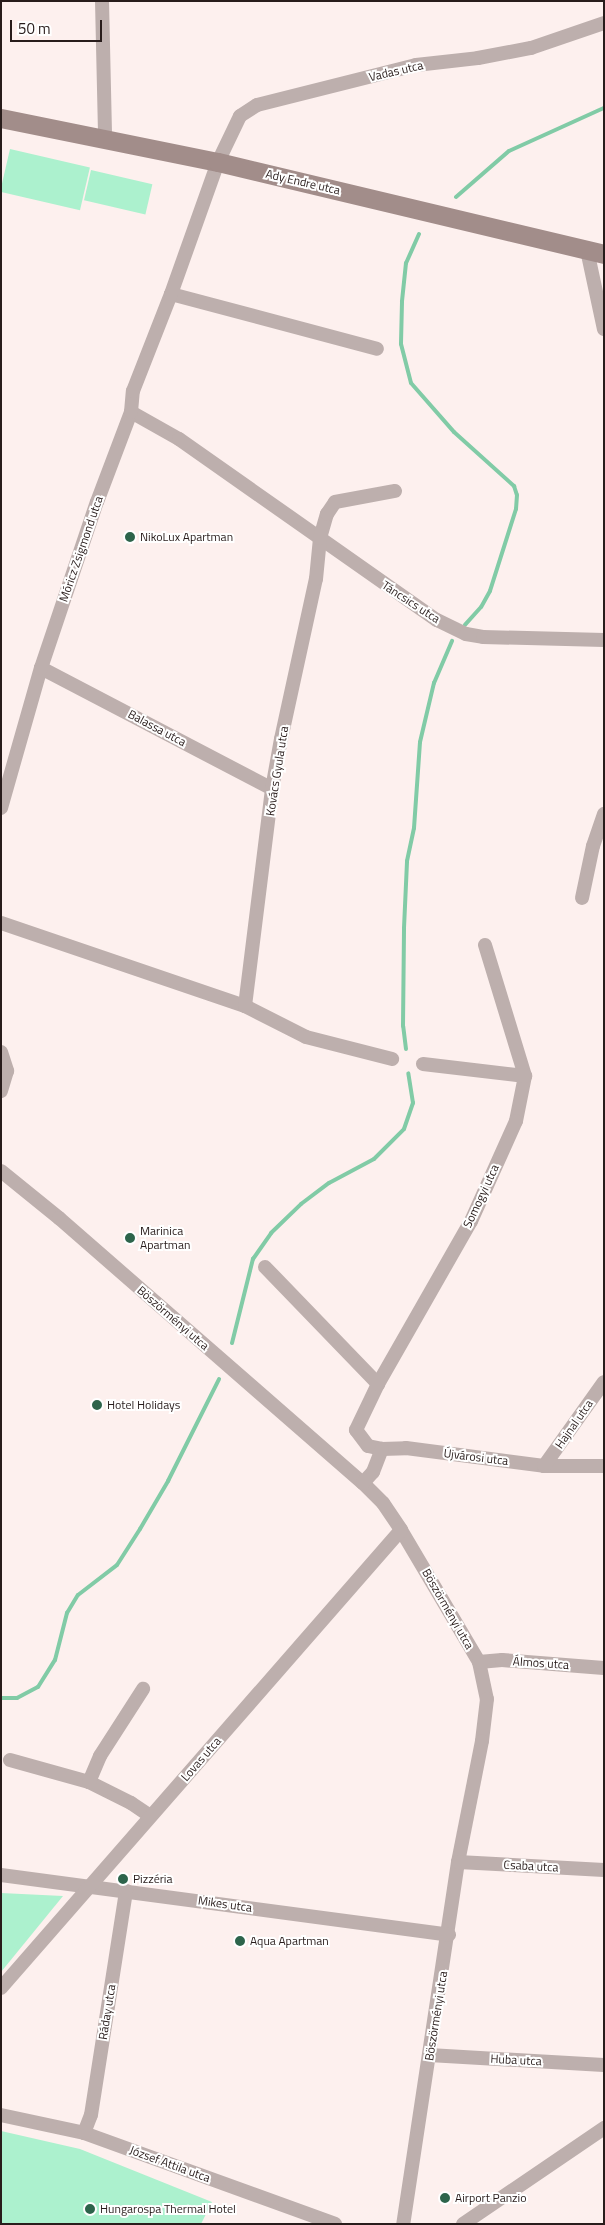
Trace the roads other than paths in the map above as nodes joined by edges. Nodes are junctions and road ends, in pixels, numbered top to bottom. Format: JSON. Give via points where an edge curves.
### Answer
{"nodes":[{"id":1,"x":102,"y":1,"type":"edge"},
{"id":2,"x":604,"y":22,"type":"edge"},
{"id":3,"x":1,"y":118,"type":"edge"},
{"id":4,"x":105,"y":138,"type":"junction"},
{"id":5,"x":218,"y":162,"type":"junction"},
{"id":6,"x":595,"y":252,"type":"edge"},
{"id":7,"x":171,"y":294,"type":"junction"},
{"id":8,"x":604,"y":329,"type":"edge"},
{"id":9,"x":377,"y":348,"type":"dead end"},
{"id":10,"x":131,"y":412,"type":"junction"},
{"id":11,"x":395,"y":491,"type":"dead end"},
{"id":12,"x":320,"y":538,"type":"junction"},
{"id":13,"x":604,"y":640,"type":"edge"},
{"id":14,"x":41,"y":668,"type":"junction"},
{"id":15,"x":272,"y":789,"type":"junction"},
{"id":16,"x":1,"y":808,"type":"edge"},
{"id":17,"x":604,"y":814,"type":"edge"},
{"id":18,"x":582,"y":898,"type":"dead end"},
{"id":19,"x":1,"y":923,"type":"edge"},
{"id":20,"x":485,"y":945,"type":"dead end"},
{"id":21,"x":245,"y":1006,"type":"junction"},
{"id":22,"x":1,"y":1052,"type":"edge"},
{"id":23,"x":392,"y":1059,"type":"dead end"},
{"id":24,"x":423,"y":1064,"type":"dead end"},
{"id":25,"x":524,"y":1076,"type":"junction"},
{"id":26,"x":1,"y":1091,"type":"edge"},
{"id":27,"x":1,"y":1171,"type":"edge"},
{"id":28,"x":265,"y":1267,"type":"dead end"},
{"id":29,"x":604,"y":1382,"type":"edge"},
{"id":30,"x":378,"y":1384,"type":"junction"},
{"id":31,"x":382,"y":1449,"type":"junction"},
{"id":32,"x":544,"y":1466,"type":"junction"},
{"id":33,"x":604,"y":1466,"type":"edge"},
{"id":34,"x":363,"y":1483,"type":"junction"},
{"id":35,"x":401,"y":1530,"type":"junction"},
{"id":36,"x":478,"y":1662,"type":"junction"},
{"id":37,"x":604,"y":1668,"type":"edge"},
{"id":38,"x":143,"y":1689,"type":"dead end"},
{"id":39,"x":10,"y":1760,"type":"dead end"},
{"id":40,"x":88,"y":1782,"type":"junction"},
{"id":41,"x":150,"y":1816,"type":"junction"},
{"id":42,"x":458,"y":1862,"type":"junction"},
{"id":43,"x":604,"y":1870,"type":"edge"},
{"id":44,"x":1,"y":1876,"type":"edge"},
{"id":45,"x":89,"y":1887,"type":"junction"},
{"id":46,"x":126,"y":1891,"type":"junction"},
{"id":47,"x":448,"y":1934,"type":"junction"},
{"id":48,"x":1,"y":1988,"type":"edge"},
{"id":49,"x":429,"y":2055,"type":"junction"},
{"id":50,"x":604,"y":2066,"type":"edge"},
{"id":51,"x":1,"y":2115,"type":"edge"},
{"id":52,"x":604,"y":2128,"type":"edge"},
{"id":53,"x":84,"y":2132,"type":"junction"},
{"id":54,"x":335,"y":2224,"type":"edge"},
{"id":55,"x":403,"y":2224,"type":"edge"},
{"id":56,"x":463,"y":2224,"type":"edge"}],
"edges":[{"from":1,"to":4,"type":"street"},
{"from":2,"to":5,"type":"street","name":"Vadas utca","via":[[531,48],[416,65],[257,105],[240,116]]},
{"from":3,"to":4,"type":"main road","name":"Ady Endre utca"},
{"from":4,"to":5,"type":"main road","name":"Ady Endre utca"},
{"from":5,"to":6,"type":"main road","name":"Ady Endre utca"},
{"from":5,"to":7,"type":"street","name":"Móricz Zsigmond utca"},
{"from":6,"to":8,"type":"street"},
{"from":7,"to":9,"type":"street"},
{"from":7,"to":10,"type":"street","name":"Móricz Zsigmond utca","via":[[133,391]]},
{"from":10,"to":12,"type":"street","name":"Táncsics utca","via":[[179,439]]},
{"from":10,"to":14,"type":"street","name":"Móricz Zsigmond utca"},
{"from":11,"to":12,"type":"street","via":[[335,502],[327,514]]},
{"from":12,"to":13,"type":"street","name":"Táncsics utca","via":[[420,610],[466,634],[524,640]]},
{"from":12,"to":15,"type":"street","name":"Kovács Gyula utca","via":[[316,579]]},
{"from":14,"to":15,"type":"street","name":"Balassa utca"},
{"from":14,"to":16,"type":"street","name":"Móricz Zsigmond utca"},
{"from":15,"to":21,"type":"street","name":"Kovács Gyula utca"},
{"from":17,"to":18,"type":"street","via":[[593,846]]},
{"from":19,"to":21,"type":"street"},
{"from":20,"to":25,"type":"street","name":"Somogyi utca"},
{"from":21,"to":23,"type":"street","via":[[306,1038]]},
{"from":22,"to":26,"type":"street","via":[[7,1071]]},
{"from":24,"to":25,"type":"street"},
{"from":25,"to":30,"type":"street","name":"Somogyi utca","via":[[516,1121],[471,1221]]},
{"from":27,"to":34,"type":"street","name":"Böszörményi utca"},
{"from":28,"to":30,"type":"street"},
{"from":29,"to":32,"type":"street","name":"Hajnal utca"},
{"from":30,"to":31,"type":"street","name":"Somogyi utca","via":[[356,1430],[368,1446]]},
{"from":31,"to":32,"type":"street","name":"Újvárosi utca","via":[[406,1448]]},
{"from":31,"to":34,"type":"street","via":[[373,1472]]},
{"from":32,"to":33,"type":"street","name":"Újvárosi utca"},
{"from":34,"to":35,"type":"street","name":"Böszörményi utca"},
{"from":35,"to":36,"type":"street","name":"Böszörményi utca"},
{"from":35,"to":41,"type":"street","name":"Lovas utca"},
{"from":36,"to":37,"type":"street","name":"Álmos utca","via":[[502,1660]]},
{"from":36,"to":42,"type":"street","name":"Böszörményi utca","via":[[487,1699]]},
{"from":38,"to":40,"type":"street","via":[[100,1756]]},
{"from":39,"to":40,"type":"street"},
{"from":40,"to":41,"type":"street"},
{"from":41,"to":45,"type":"street","name":"Lovas utca"},
{"from":42,"to":43,"type":"street","name":"Csaba utca"},
{"from":42,"to":47,"type":"street","name":"Böszörményi utca"},
{"from":44,"to":45,"type":"street","name":"Mikes utca"},
{"from":45,"to":46,"type":"street","name":"Mikes utca"},
{"from":45,"to":48,"type":"street","name":"Lovas utca"},
{"from":46,"to":47,"type":"street","name":"Mikes utca"},
{"from":46,"to":53,"type":"street","name":"Ráday utca","via":[[91,2116]]},
{"from":47,"to":49,"type":"street","name":"Böszörményi utca"},
{"from":49,"to":50,"type":"street","name":"Huba utca"},
{"from":49,"to":55,"type":"street","name":"Böszörményi utca"},
{"from":51,"to":53,"type":"street","name":"József Attila utca"},
{"from":52,"to":56,"type":"street"},
{"from":53,"to":54,"type":"street","name":"József Attila utca"}]}
